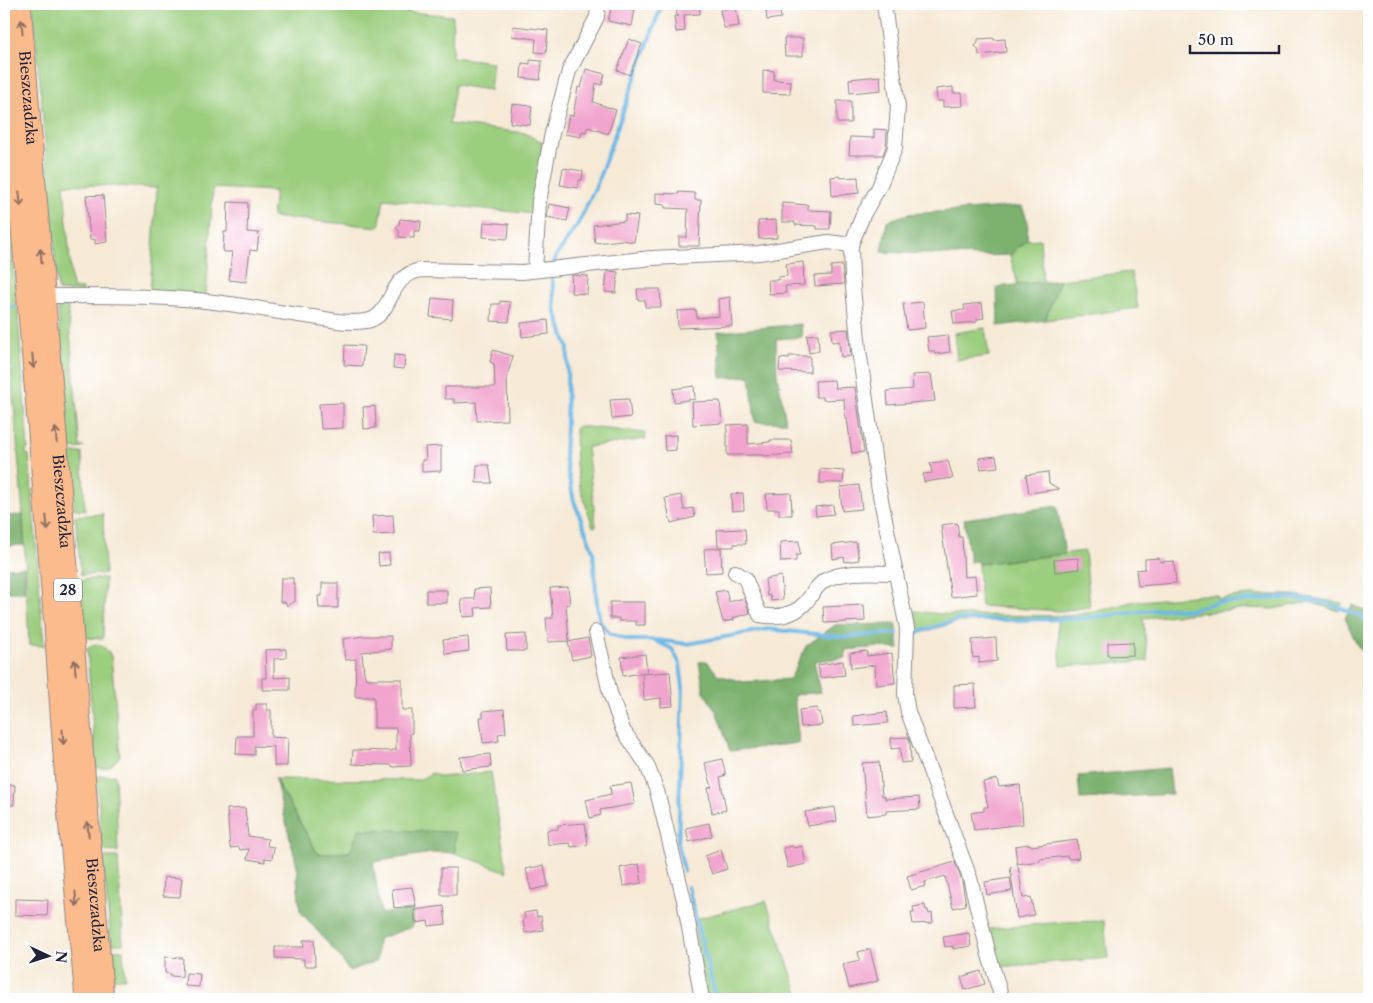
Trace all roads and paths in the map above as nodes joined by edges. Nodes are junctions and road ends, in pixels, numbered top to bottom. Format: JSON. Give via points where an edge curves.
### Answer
{"nodes":[{"id":1,"x":20,"y":4,"type":"edge"},
{"id":2,"x":598,"y":4,"type":"edge"},
{"id":3,"x":884,"y":4,"type":"edge"},
{"id":4,"x":4,"y":11,"type":"edge"},
{"id":5,"x":851,"y":245,"type":"junction"},
{"id":6,"x":540,"y":269,"type":"junction"},
{"id":7,"x":44,"y":296,"type":"junction"},
{"id":8,"x":734,"y":572,"type":"dead end"},
{"id":9,"x":896,"y":573,"type":"junction"},
{"id":10,"x":596,"y":632,"type":"dead end"},
{"id":11,"x":86,"y":999,"type":"edge"},
{"id":12,"x":102,"y":999,"type":"edge"},
{"id":13,"x":702,"y":999,"type":"edge"},
{"id":14,"x":1002,"y":999,"type":"edge"}],
"edges":[{"from":7,"to":1,"type":"main road","name":"Bieszczadzka","number":"28","one_way":true},
{"from":2,"to":6,"type":"street","via":[[597,17],[569,71],[552,133],[539,201]]},
{"from":3,"to":5,"type":"street","via":[[898,106],[894,148]]},
{"from":4,"to":11,"type":"main road","name":"Bieszczadzka","number":"28","one_way":true},
{"from":5,"to":6,"type":"street","via":[[828,242],[759,253],[652,258]]},
{"from":5,"to":9,"type":"street","via":[[859,350],[878,485]]},
{"from":6,"to":7,"type":"street","via":[[414,271],[398,282],[378,316],[361,322],[205,301],[138,296]]},
{"from":12,"to":7,"type":"main road","name":"Bieszczadzka","number":"28","one_way":true},
{"from":8,"to":9,"type":"street","via":[[745,578],[760,615],[772,617],[788,615],[805,604],[826,580],[846,574]]},
{"from":9,"to":14,"type":"street","via":[[907,628],[905,694],[908,712],[970,878]]},
{"from":10,"to":13,"type":"street","via":[[610,693],[623,730],[647,765],[657,790],[684,900]]}]}
